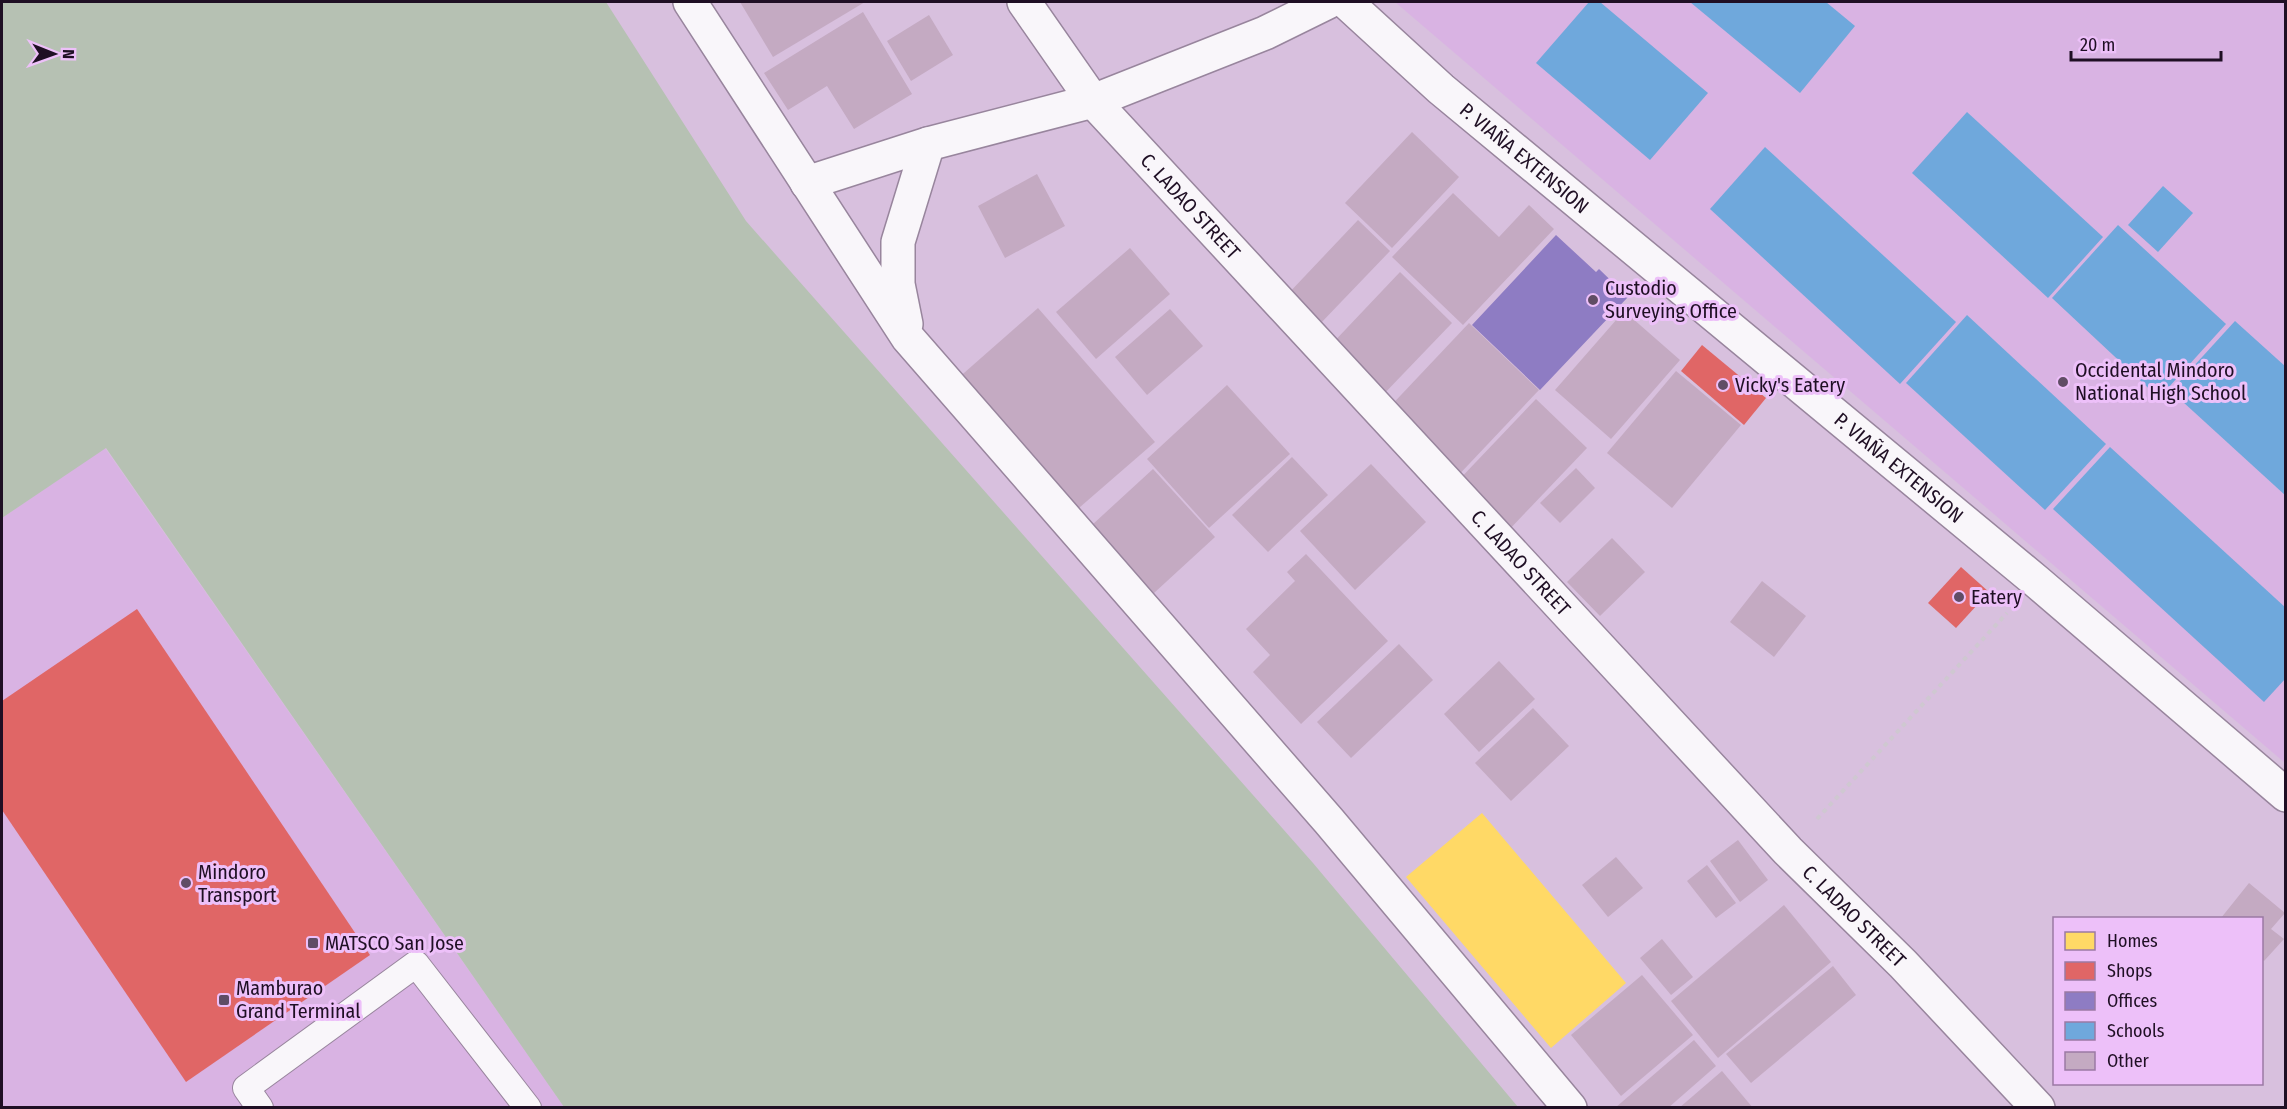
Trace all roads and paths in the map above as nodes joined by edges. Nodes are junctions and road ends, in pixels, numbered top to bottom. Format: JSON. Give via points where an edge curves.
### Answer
{"nodes":[{"id":1,"x":690,"y":2,"type":"edge"},
{"id":2,"x":1024,"y":2,"type":"edge"},
{"id":3,"x":1328,"y":2,"type":"edge"},
{"id":4,"x":1346,"y":2,"type":"edge"},
{"id":5,"x":1093,"y":101,"type":"junction"},
{"id":6,"x":928,"y":144,"type":"junction"},
{"id":7,"x":807,"y":183,"type":"junction"},
{"id":8,"x":908,"y":338,"type":"junction"},
{"id":9,"x":2036,"y":581,"type":"junction"},
{"id":10,"x":2286,"y":795,"type":"edge"},
{"id":11,"x":1788,"y":851,"type":"junction"},
{"id":12,"x":260,"y":1107,"type":"edge"},
{"id":13,"x":528,"y":1107,"type":"edge"},
{"id":14,"x":1570,"y":1107,"type":"edge"},
{"id":15,"x":2038,"y":1107,"type":"edge"}],
"edges":[{"from":1,"to":7,"type":"street"},
{"from":2,"to":5,"type":"street","name":"C. LADAO STREET"},
{"from":3,"to":5,"type":"street","via":[[1264,33]]},
{"from":4,"to":9,"type":"street","name":"P. VIAÑA EXTENSION","via":[[1441,89]]},
{"from":5,"to":6,"type":"street"},
{"from":5,"to":11,"type":"street","name":"C. LADAO STREET"},
{"from":6,"to":7,"type":"street"},
{"from":6,"to":8,"type":"street","via":[[898,242],[898,284]]},
{"from":7,"to":8,"type":"street"},
{"from":8,"to":14,"type":"street","via":[[1329,821]]},
{"from":9,"to":10,"type":"street","name":"P. VIAÑA EXTENSION"},
{"from":9,"to":11,"type":"path"},
{"from":11,"to":15,"type":"street","name":"C. LADAO STREET","via":[[1903,964]]},
{"from":12,"to":13,"type":"lane","via":[[246,1088],[416,964]]}]}
